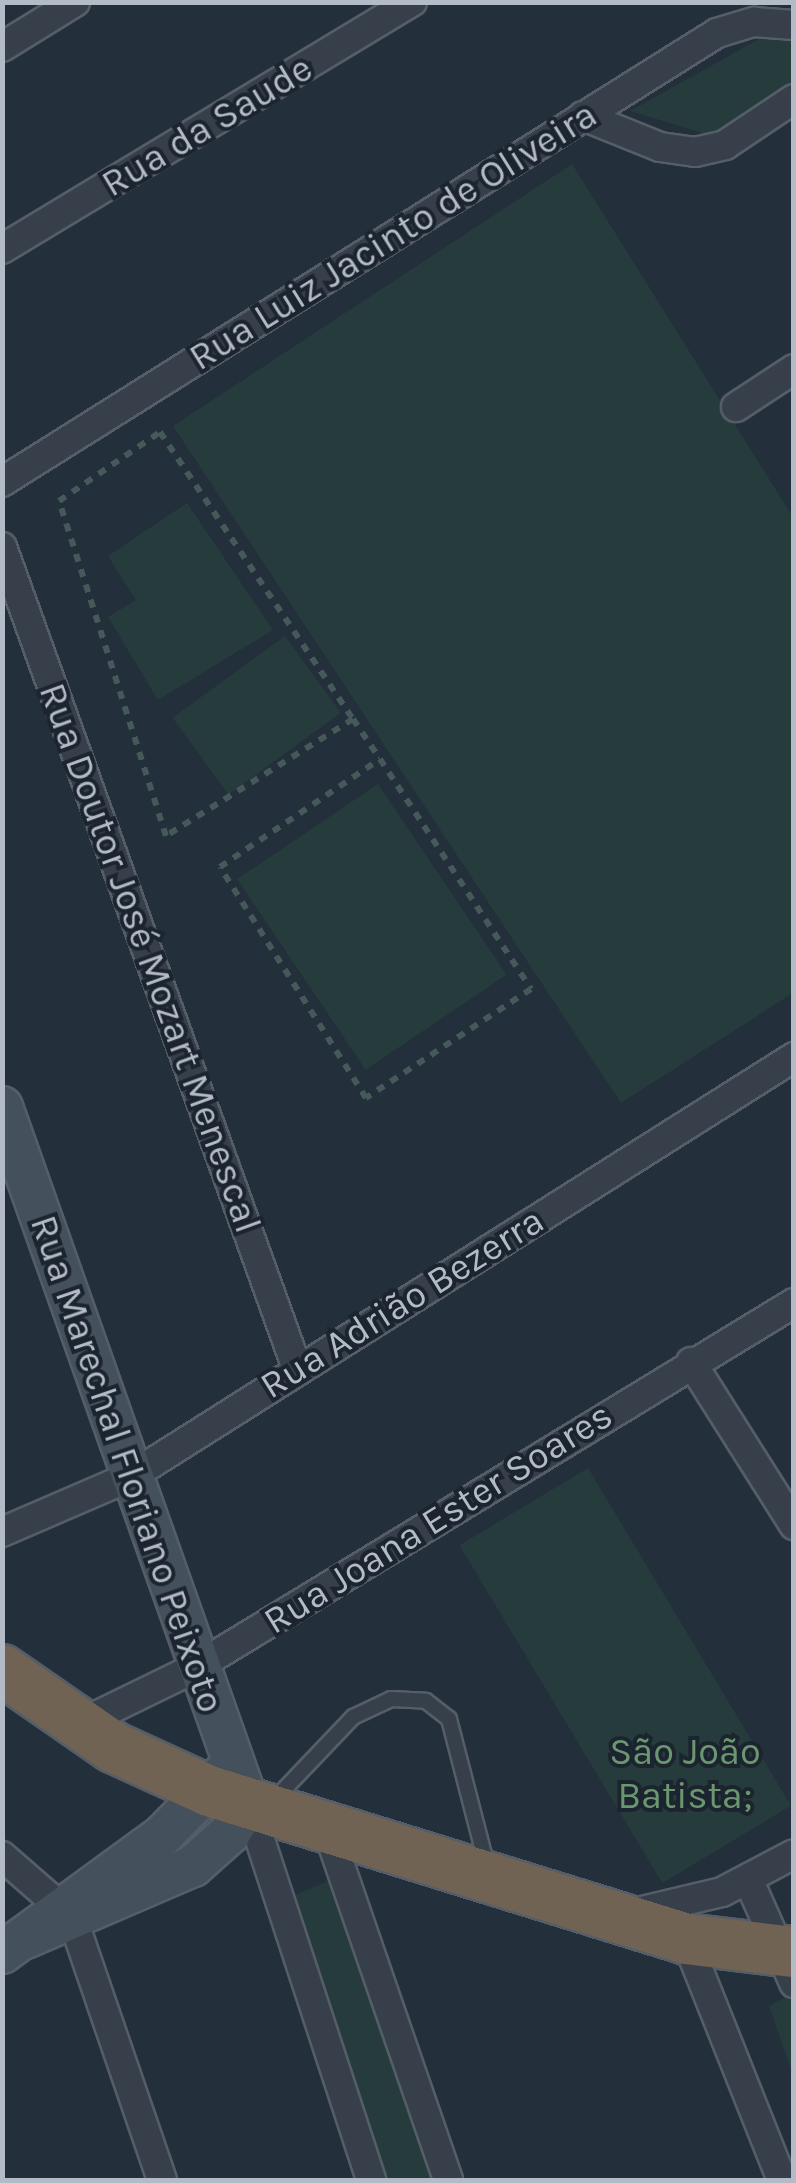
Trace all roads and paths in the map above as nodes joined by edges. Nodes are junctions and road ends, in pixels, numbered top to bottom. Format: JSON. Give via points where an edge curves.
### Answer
{"nodes":[{"id":1,"x":75,"y":2,"type":"edge"},
{"id":2,"x":412,"y":2,"type":"edge"},
{"id":3,"x":794,"y":25,"type":"edge"},
{"id":4,"x":2,"y":47,"type":"edge"},
{"id":5,"x":794,"y":100,"type":"edge"},
{"id":6,"x":583,"y":116,"type":"junction"},
{"id":7,"x":2,"y":249,"type":"edge"},
{"id":8,"x":794,"y":369,"type":"edge"},
{"id":9,"x":736,"y":406,"type":"dead end"},
{"id":10,"x":2,"y":482,"type":"edge"},
{"id":11,"x":2,"y":547,"type":"edge"},
{"id":12,"x":353,"y":719,"type":"junction"},
{"id":13,"x":380,"y":759,"type":"junction"},
{"id":14,"x":794,"y":1057,"type":"edge"},
{"id":15,"x":2,"y":1108,"type":"edge"},
{"id":16,"x":794,"y":1303,"type":"edge"},
{"id":17,"x":691,"y":1362,"type":"junction"},
{"id":18,"x":297,"y":1368,"type":"junction"},
{"id":19,"x":130,"y":1477,"type":"junction"},
{"id":20,"x":794,"y":1525,"type":"edge"},
{"id":21,"x":2,"y":1532,"type":"edge"},
{"id":22,"x":195,"y":1668,"type":"junction"},
{"id":23,"x":2,"y":1670,"type":"edge"},
{"id":24,"x":78,"y":1726,"type":"junction"},
{"id":25,"x":239,"y":1791,"type":"junction"},
{"id":26,"x":326,"y":1826,"type":"junction"},
{"id":27,"x":794,"y":1854,"type":"edge"},
{"id":28,"x":2,"y":1856,"type":"edge"},
{"id":29,"x":490,"y":1876,"type":"junction"},
{"id":30,"x":748,"y":1878,"type":"junction"},
{"id":31,"x":68,"y":1911,"type":"junction"},
{"id":32,"x":616,"y":1915,"type":"junction"},
{"id":33,"x":686,"y":1938,"type":"junction"},
{"id":34,"x":14,"y":1945,"type":"edge"},
{"id":35,"x":789,"y":1963,"type":"edge"},
{"id":36,"x":162,"y":2180,"type":"edge"},
{"id":37,"x":372,"y":2180,"type":"edge"},
{"id":38,"x":448,"y":2180,"type":"edge"},
{"id":39,"x":782,"y":2180,"type":"edge"}],
"edges":[{"from":1,"to":4,"type":"street"},
{"from":2,"to":7,"type":"street","name":"Rua da Saude"},
{"from":3,"to":6,"type":"street","name":"Rua Luiz Jacinto de Oliveira","via":[[754,22],[717,33]]},
{"from":5,"to":6,"type":"street","via":[[725,145],[696,152],[660,147]]},
{"from":6,"to":10,"type":"street","name":"Rua Luiz Jacinto de Oliveira"},
{"from":8,"to":9,"type":"street"},
{"from":11,"to":18,"type":"street","name":"Rua Doutor José Mozart Menescal"},
{"from":12,"to":12,"type":"path","via":[[166,836],[58,502],[160,432]]},
{"from":12,"to":13,"type":"path"},
{"from":13,"to":13,"type":"path","via":[[531,989],[366,1098],[220,867]]},
{"from":14,"to":18,"type":"street","name":"Rua Adrião Bezerra"},
{"from":15,"to":19,"type":"street","name":"Rua Marechal Floriano Peixoto"},
{"from":16,"to":17,"type":"street","name":"Rua Joana Ester Soares"},
{"from":17,"to":20,"type":"street"},
{"from":17,"to":22,"type":"street","name":"Rua Joana Ester Soares"},
{"from":18,"to":19,"type":"street","name":"Rua Adrião Bezerra"},
{"from":19,"to":21,"type":"street","name":"Rua Adrião Bezerra"},
{"from":19,"to":22,"type":"street","name":"Rua Marechal Floriano Peixoto"},
{"from":22,"to":24,"type":"street","name":"Rua Joana Ester Soares"},
{"from":22,"to":25,"type":"street","name":"Rua Marechal Floriano Peixoto"},
{"from":23,"to":24,"type":"highway"},
{"from":24,"to":25,"type":"highway"},
{"from":25,"to":26,"type":"highway"},
{"from":25,"to":29,"type":"lane","via":[[321,1744],[353,1717],[391,1699],[426,1702],[449,1719]]},
{"from":25,"to":31,"type":"street","via":[[230,1833],[193,1866]]},
{"from":25,"to":37,"type":"street"},
{"from":26,"to":29,"type":"highway"},
{"from":26,"to":38,"type":"street"},
{"from":27,"to":30,"type":"street"},
{"from":28,"to":31,"type":"street"},
{"from":29,"to":32,"type":"highway"},
{"from":30,"to":32,"type":"street","via":[[687,1904]]},
{"from":30,"to":35,"type":"street"},
{"from":31,"to":34,"type":"street"},
{"from":31,"to":36,"type":"street"},
{"from":32,"to":33,"type":"highway"},
{"from":33,"to":35,"type":"highway"},
{"from":33,"to":39,"type":"street"}]}
